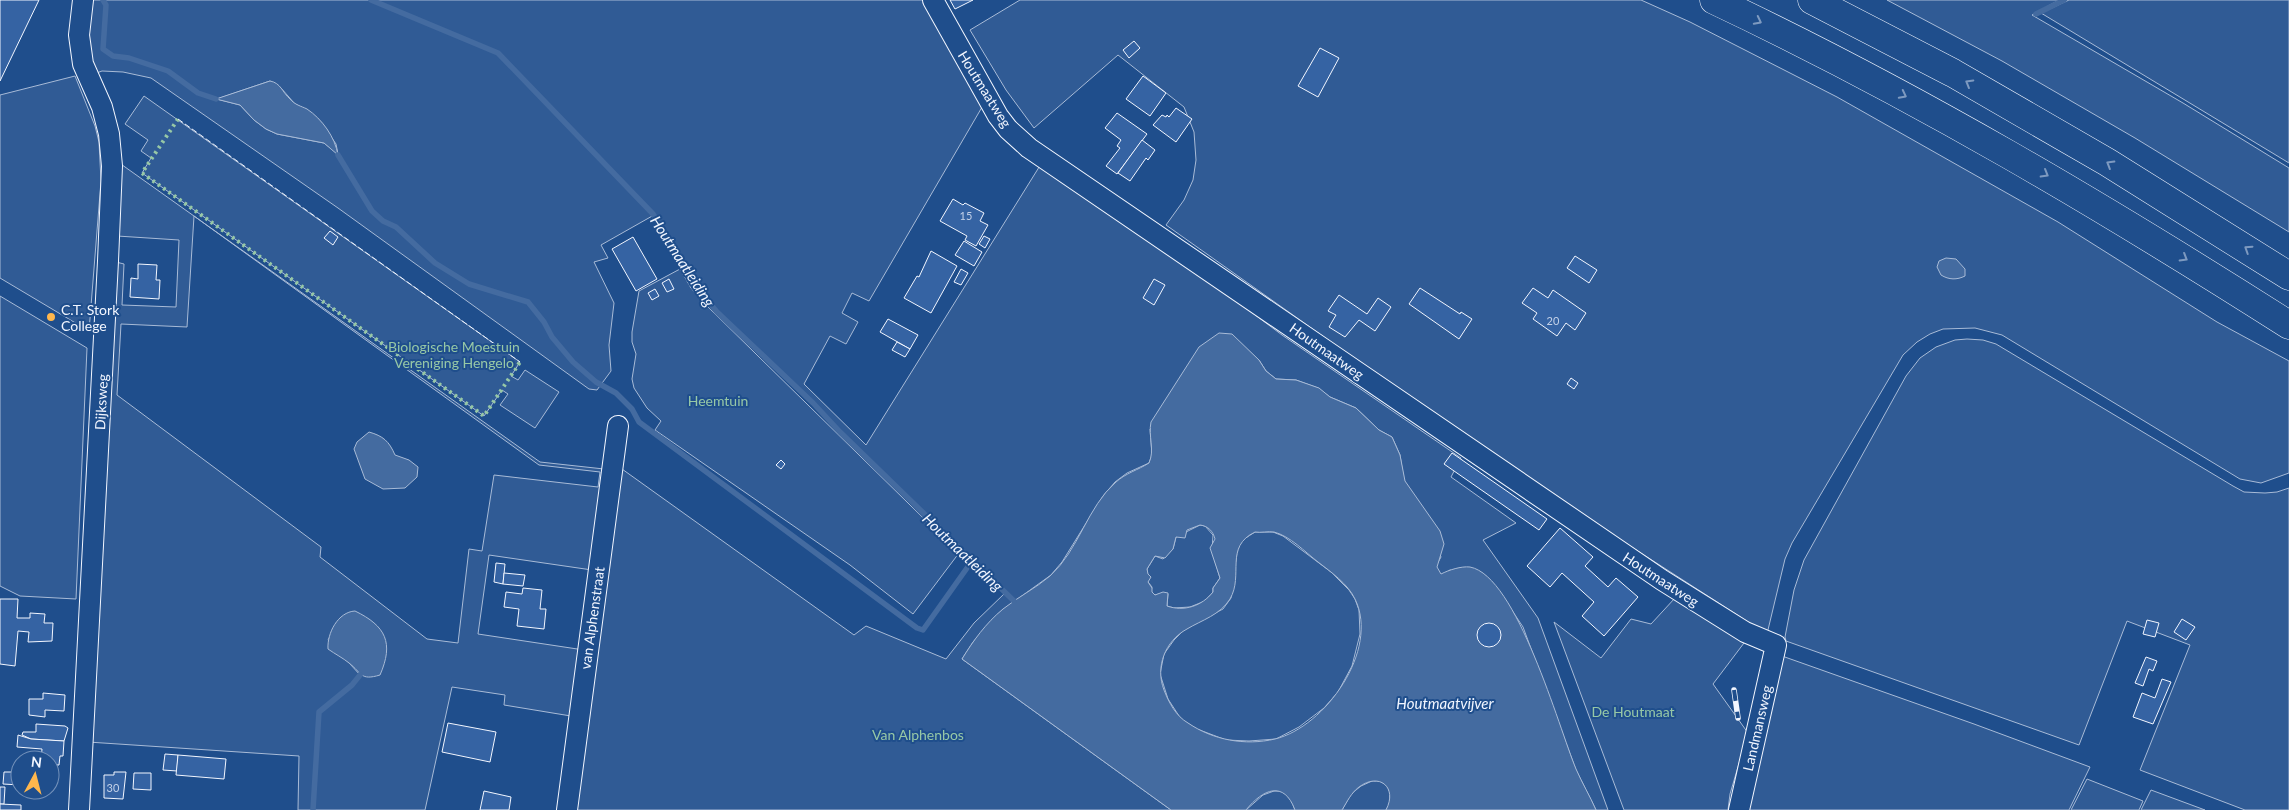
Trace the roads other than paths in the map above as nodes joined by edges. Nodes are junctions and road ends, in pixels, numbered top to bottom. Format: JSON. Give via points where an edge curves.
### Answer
{"nodes":[{"id":1,"x":83,"y":0,"type":"edge"},
{"id":2,"x":933,"y":0,"type":"edge"},
{"id":3,"x":1714,"y":0,"type":"edge"},
{"id":4,"x":1812,"y":0,"type":"edge"},
{"id":5,"x":2289,"y":276,"type":"edge"},
{"id":6,"x":2289,"y":325,"type":"edge"},
{"id":7,"x":618,"y":426,"type":"dead end"},
{"id":8,"x":1776,"y":646,"type":"joint"},
{"id":9,"x":79,"y":810,"type":"edge"},
{"id":10,"x":567,"y":810,"type":"edge"},
{"id":11,"x":1739,"y":810,"type":"edge"}],
"edges":[{"from":1,"to":9,"type":"street","name":"Dijksweg","via":[[79,35],[83,64],[102,107],[112,166]]},
{"from":2,"to":8,"type":"street","name":"Houtmaatweg","via":[[998,116],[1029,148],[1662,580],[1749,635]]},
{"from":3,"to":6,"type":"highway","one_way":true,"via":[[1936,112],[2104,210]]},
{"from":5,"to":4,"type":"highway","one_way":true,"via":[[2115,167],[1978,88]]},
{"from":7,"to":10,"type":"street","name":"van Alphenstraat"},
{"from":8,"to":11,"type":"street","name":"Landmansweg"}]}
